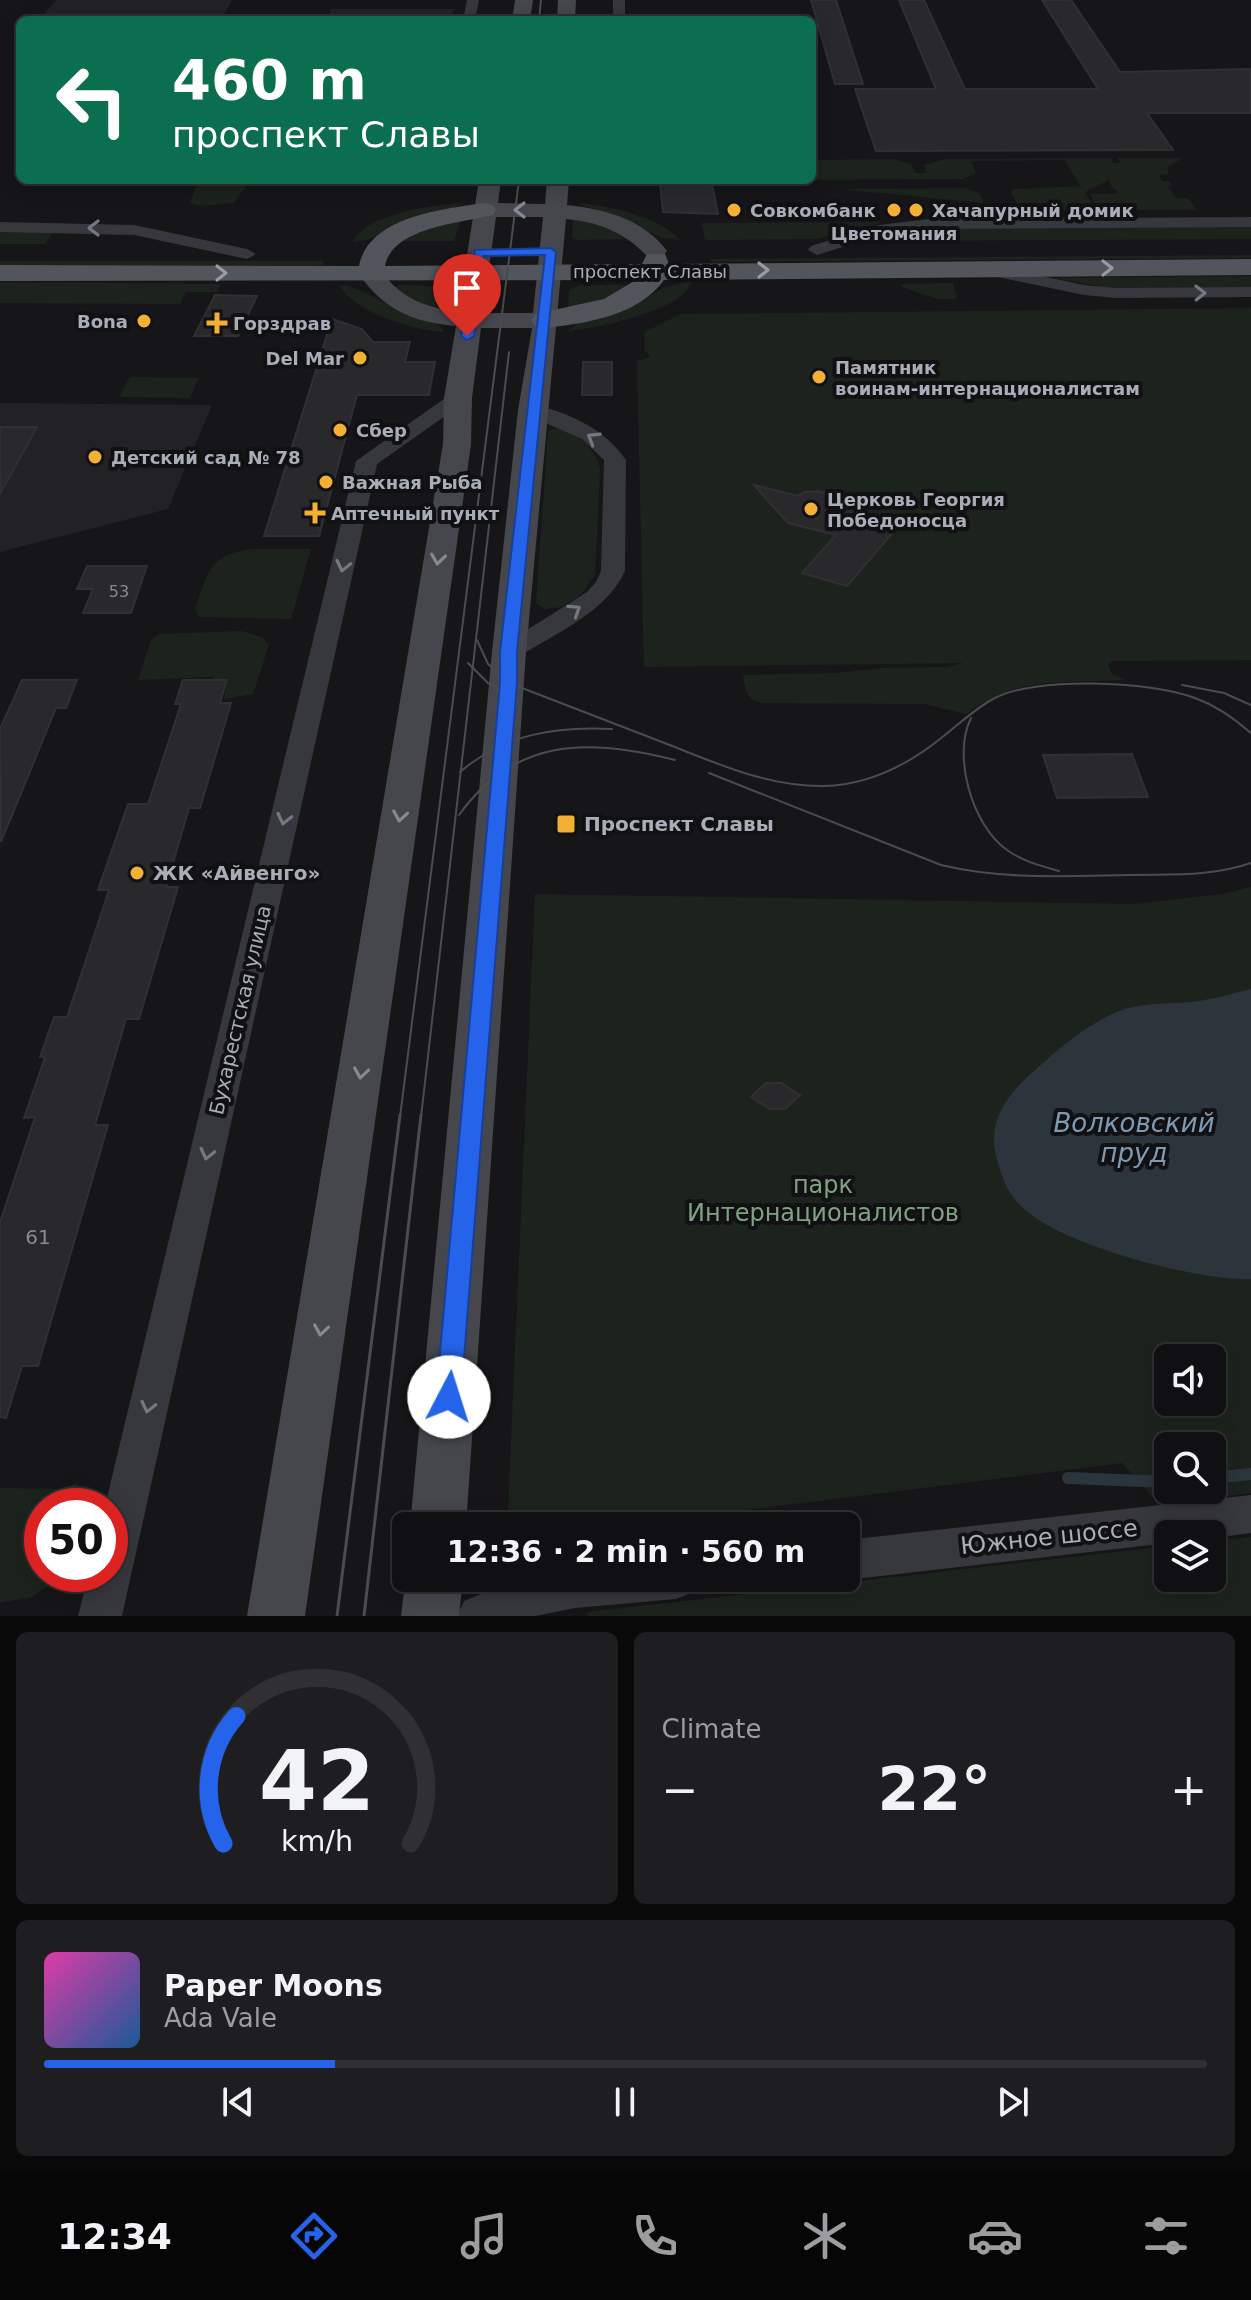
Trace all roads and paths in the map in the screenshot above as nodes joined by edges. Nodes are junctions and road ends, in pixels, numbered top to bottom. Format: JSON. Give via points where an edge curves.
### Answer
{"nodes":[{"id":1,"x":489,"y":184,"type":"edge"},
{"id":2,"x":558,"y":184,"type":"edge"},
{"id":3,"x":484,"y":210,"type":"junction"},
{"id":4,"x":555,"y":210,"type":"junction"},
{"id":5,"x":1251,"y":222,"type":"edge"},
{"id":6,"x":0,"y":227,"type":"edge"},
{"id":7,"x":1251,"y":247,"type":"edge"},
{"id":8,"x":817,"y":250,"type":"junction"},
{"id":9,"x":0,"y":253,"type":"edge"},
{"id":10,"x":247,"y":254,"type":"junction"},
{"id":11,"x":656,"y":261,"type":"junction"},
{"id":12,"x":550,"y":262,"type":"junction"},
{"id":13,"x":373,"y":263,"type":"junction"},
{"id":14,"x":478,"y":263,"type":"junction"},
{"id":15,"x":1251,"y":267,"type":"edge"},
{"id":16,"x":984,"y":269,"type":"junction"},
{"id":17,"x":0,"y":273,"type":"edge"},
{"id":18,"x":1251,"y":292,"type":"edge"},
{"id":19,"x":545,"y":320,"type":"junction"},
{"id":20,"x":470,"y":321,"type":"junction"},
{"id":21,"x":458,"y":398,"type":"junction"},
{"id":22,"x":532,"y":410,"type":"junction"},
{"id":23,"x":509,"y":652,"type":"junction"},
{"id":24,"x":444,"y":1449,"type":"junction"},
{"id":25,"x":128,"y":1495,"type":"edge"},
{"id":26,"x":439,"y":1512,"type":"edge"},
{"id":27,"x":459,"y":1512,"type":"edge"},
{"id":28,"x":1251,"y":1514,"type":"edge"},
{"id":29,"x":860,"y":1558,"type":"edge"},
{"id":30,"x":106,"y":1592,"type":"edge"},
{"id":31,"x":433,"y":1592,"type":"edge"},
{"id":32,"x":554,"y":1592,"type":"edge"},
{"id":33,"x":100,"y":1616,"type":"edge"},
{"id":34,"x":276,"y":1616,"type":"edge"},
{"id":35,"x":430,"y":1616,"type":"edge"},
{"id":36,"x":479,"y":1616,"type":"edge"}],
"edges":[{"from":1,"to":3,"type":"main road"},
{"from":2,"to":4,"type":"main road"},
{"from":4,"to":3,"type":"main road","one_way":true},
{"from":3,"to":13,"type":"main road","via":[[409,228],[383,244]]},
{"from":3,"to":14,"type":"main road"},
{"from":4,"to":11,"type":"main road","via":[[620,225],[642,237]]},
{"from":4,"to":12,"type":"main road"},
{"from":5,"to":8,"type":"street","via":[[929,224],[879,230]]},
{"from":10,"to":6,"type":"street","one_way":true,"via":[[134,230]]},
{"from":7,"to":8,"type":"main road","name":"проспект Славы"},
{"from":8,"to":11,"type":"main road","name":"проспект Славы"},
{"from":9,"to":10,"type":"main road","name":"проспект Славы"},
{"from":10,"to":13,"type":"main road","name":"проспект Славы"},
{"from":11,"to":12,"type":"main road","name":"проспект Славы"},
{"from":11,"to":16,"type":"main road","name":"проспект Славы","one_way":true},
{"from":11,"to":19,"type":"main road","via":[[642,289],[612,306]]},
{"from":12,"to":14,"type":"main road","name":"проспект Славы"},
{"from":12,"to":19,"type":"main road"},
{"from":13,"to":14,"type":"main road","name":"проспект Славы"},
{"from":17,"to":13,"type":"main road","name":"проспект Славы","one_way":true},
{"from":13,"to":20,"type":"main road","via":[[382,292],[393,300],[429,314]]},
{"from":14,"to":20,"type":"main road"},
{"from":16,"to":15,"type":"main road","name":"проспект Славы","one_way":true},
{"from":16,"to":18,"type":"street","one_way":true,"via":[[1116,293]]},
{"from":19,"to":20,"type":"main road"},
{"from":19,"to":22,"type":"main road"},
{"from":20,"to":21,"type":"main road"},
{"from":21,"to":25,"type":"street","name":"Бухарестская улица","one_way":true,"via":[[367,461]]},
{"from":21,"to":34,"type":"main road","one_way":true,"via":[[457,444]]},
{"from":22,"to":23,"type":"main road"},
{"from":23,"to":22,"type":"street","one_way":true,"via":[[595,597],[613,571],[615,460],[609,448]]},
{"from":23,"to":24,"type":"main road"},
{"from":24,"to":26,"type":"main road"},
{"from":24,"to":27,"type":"street"},
{"from":28,"to":29,"type":"street","name":"Южное шоссе"},
{"from":30,"to":33,"type":"street","name":"Бухарестская улица"},
{"from":31,"to":35,"type":"main road"},
{"from":32,"to":36,"type":"street"}]}
